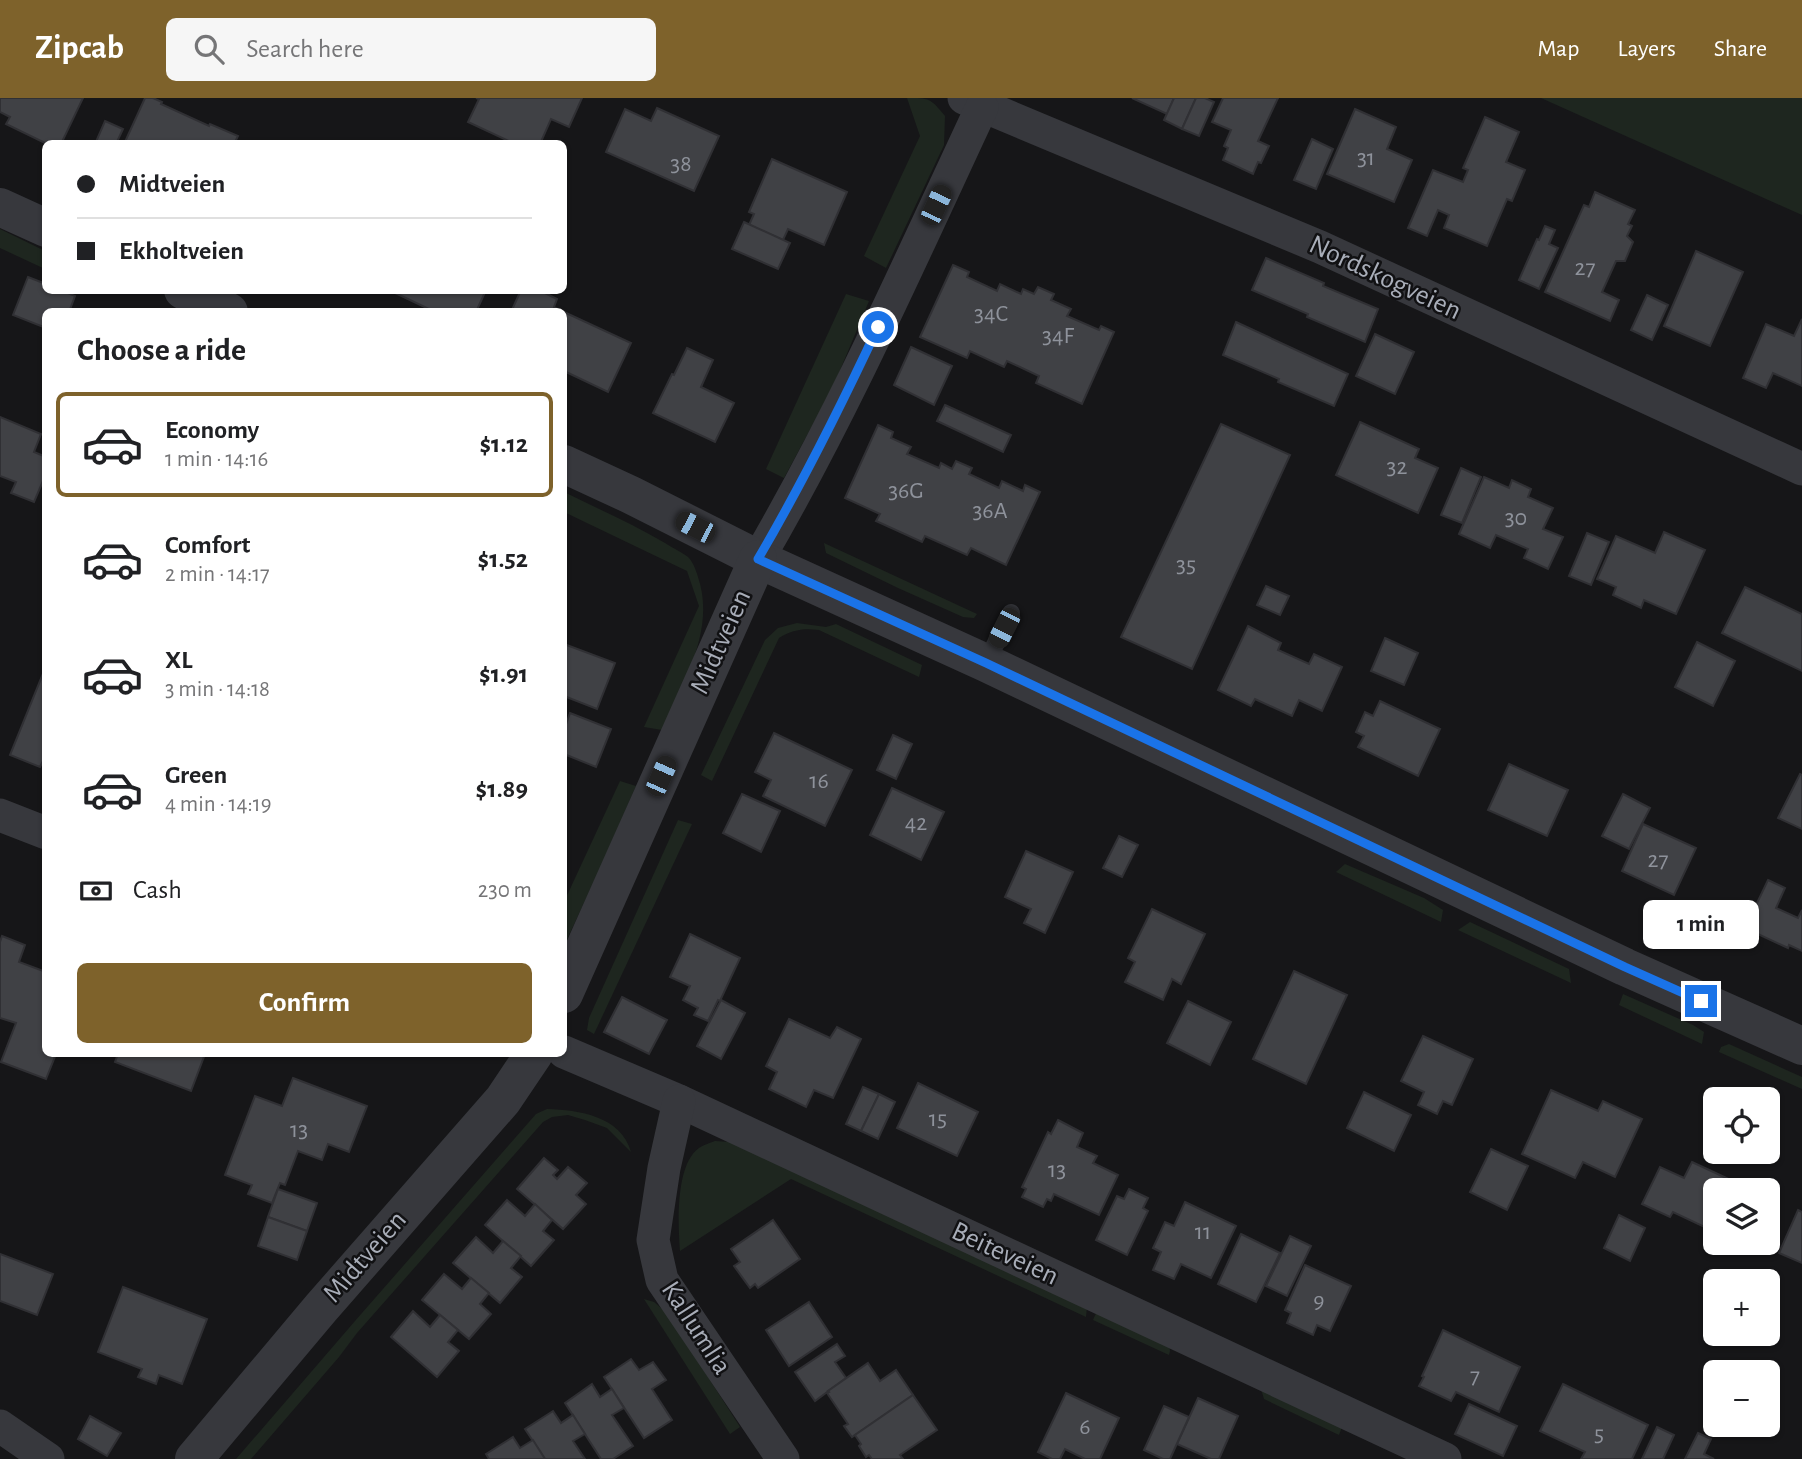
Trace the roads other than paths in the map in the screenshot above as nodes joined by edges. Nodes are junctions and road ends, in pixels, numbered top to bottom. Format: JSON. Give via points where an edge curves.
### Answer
{"nodes":[{"id":1,"x":973,"y":102,"type":"edge"},
{"id":2,"x":0,"y":207,"type":"edge"},
{"id":3,"x":42,"y":226,"type":"edge"},
{"id":4,"x":191,"y":294,"type":"edge"},
{"id":5,"x":221,"y":308,"type":"edge"},
{"id":6,"x":567,"y":465,"type":"edge"},
{"id":7,"x":1802,"y":469,"type":"edge"},
{"id":8,"x":758,"y":559,"type":"junction"},
{"id":9,"x":1012,"y":613,"type":"dead end"},
{"id":10,"x":986,"y":663,"type":"junction"},
{"id":11,"x":0,"y":815,"type":"edge"},
{"id":12,"x":42,"y":831,"type":"edge"},
{"id":13,"x":567,"y":987,"type":"edge"},
{"id":14,"x":1802,"y":1046,"type":"edge"},
{"id":15,"x":567,"y":1053,"type":"edge"},
{"id":16,"x":532,"y":1057,"type":"edge"},
{"id":17,"x":679,"y":1101,"type":"junction"},
{"id":18,"x":0,"y":1426,"type":"edge"},
{"id":19,"x":48,"y":1459,"type":"edge"},
{"id":20,"x":194,"y":1459,"type":"edge"},
{"id":21,"x":783,"y":1459,"type":"edge"},
{"id":22,"x":1445,"y":1459,"type":"edge"}],
"edges":[{"from":1,"to":7,"type":"street","name":"Nordskogveien","via":[[1320,247]]},
{"from":1,"to":8,"type":"street","name":"Midtveien","via":[[844,401]]},
{"from":2,"to":3,"type":"street"},
{"from":4,"to":5,"type":"street"},
{"from":6,"to":8,"type":"street"},
{"from":8,"to":10,"type":"street"},
{"from":8,"to":13,"type":"street","name":"Midtveien"},
{"from":9,"to":10,"type":"lane"},
{"from":10,"to":14,"type":"street","via":[[1625,967]]},
{"from":11,"to":12,"type":"street"},
{"from":15,"to":17,"type":"street","name":"Beiteveien"},
{"from":16,"to":20,"type":"street","name":"Midtveien","via":[[503,1100]]},
{"from":17,"to":21,"type":"street","name":"Kallumlia","via":[[653,1240],[662,1280]]},
{"from":17,"to":22,"type":"street","name":"Beiteveien"},
{"from":18,"to":19,"type":"street"}]}
